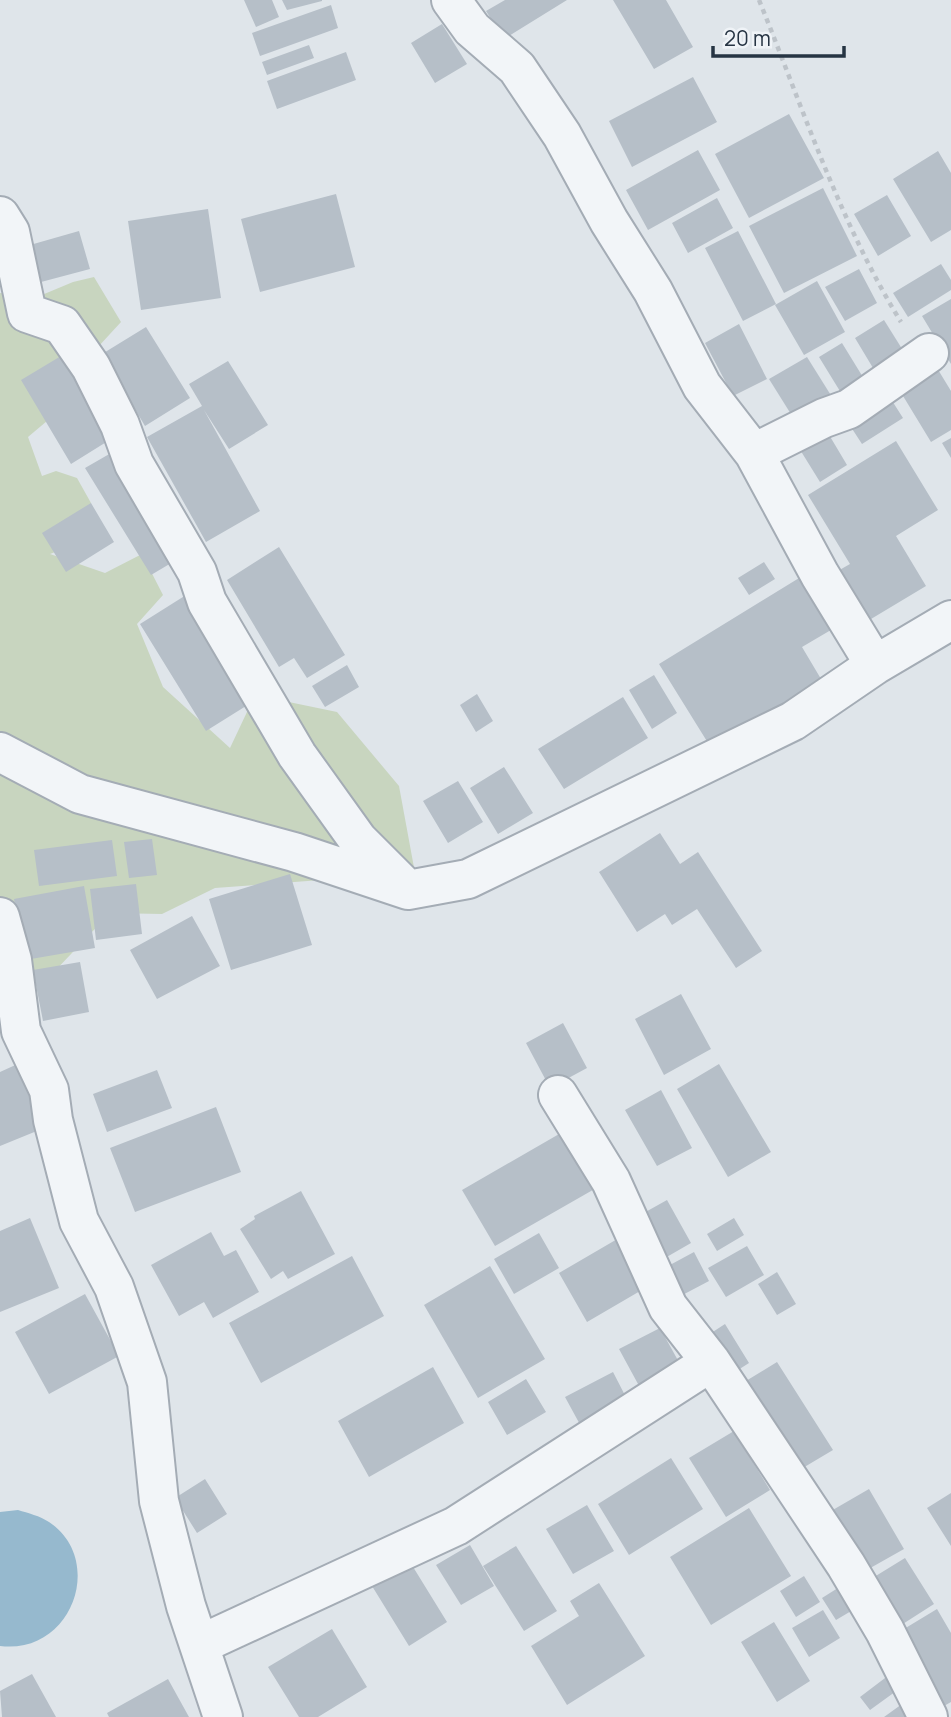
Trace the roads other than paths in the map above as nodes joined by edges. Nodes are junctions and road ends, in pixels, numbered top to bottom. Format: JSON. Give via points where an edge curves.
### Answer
{"nodes":[{"id":1,"x":451,"y":0,"type":"edge"},
{"id":2,"x":0,"y":216,"type":"edge"},
{"id":3,"x":929,"y":353,"type":"road end"},
{"id":4,"x":754,"y":453,"type":"junction"},
{"id":5,"x":951,"y":620,"type":"edge"},
{"id":6,"x":875,"y":665,"type":"junction"},
{"id":7,"x":0,"y":752,"type":"edge"},
{"id":8,"x":408,"y":890,"type":"junction"},
{"id":9,"x":0,"y":917,"type":"edge"},
{"id":10,"x":558,"y":1095,"type":"dead end"},
{"id":11,"x":710,"y":1362,"type":"junction"},
{"id":12,"x":199,"y":1646,"type":"junction"},
{"id":13,"x":223,"y":1717,"type":"edge"},
{"id":14,"x":929,"y":1717,"type":"edge"}],
"edges":[{"from":1,"to":4,"type":"street","via":[[472,29],[517,68],[562,135],[702,386]]},
{"from":2,"to":8,"type":"street","via":[[10,232],[27,313],[62,325],[197,572],[206,602],[297,755],[358,840]]},
{"from":3,"to":4,"type":"street","via":[[849,409]]},
{"from":4,"to":6,"type":"street"},
{"from":5,"to":6,"type":"street"},
{"from":6,"to":8,"type":"street","via":[[793,722],[468,879]]},
{"from":7,"to":8,"type":"street","via":[[80,794],[294,852]]},
{"from":9,"to":12,"type":"street","via":[[12,960],[22,1031],[49,1090],[79,1221],[114,1287],[147,1381],[159,1501]]},
{"from":10,"to":11,"type":"street","via":[[611,1181],[668,1307]]},
{"from":11,"to":12,"type":"street","via":[[456,1526]]},
{"from":11,"to":14,"type":"street","via":[[846,1565]]},
{"from":12,"to":13,"type":"street"}]}
